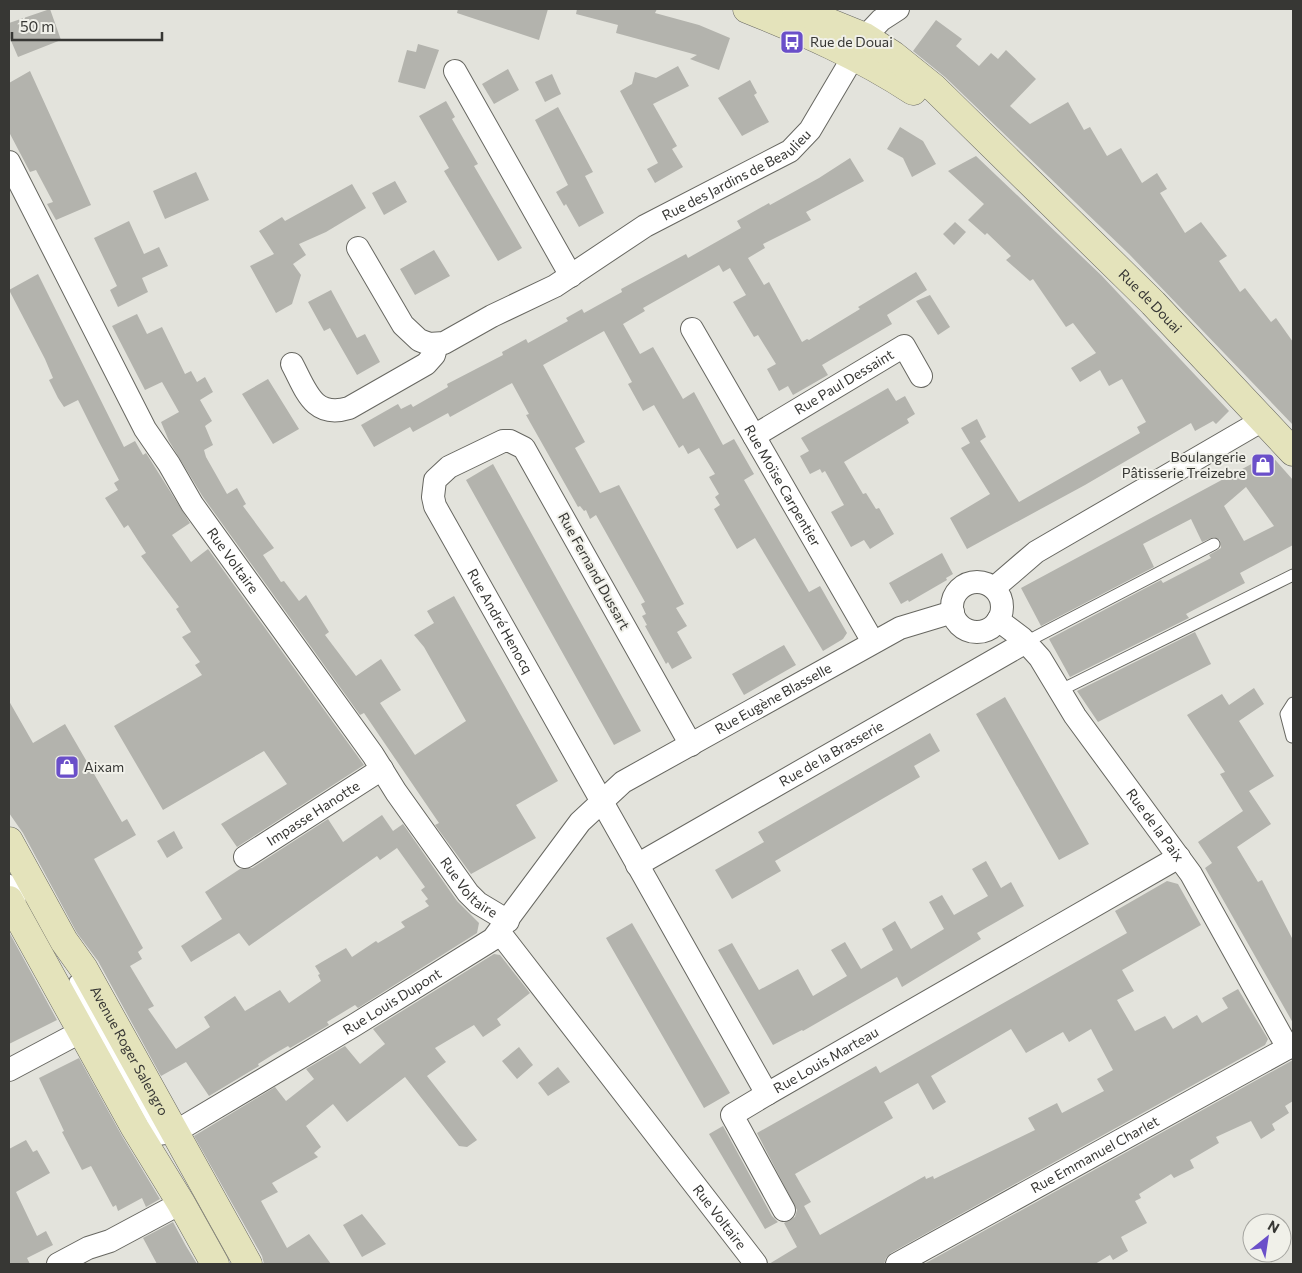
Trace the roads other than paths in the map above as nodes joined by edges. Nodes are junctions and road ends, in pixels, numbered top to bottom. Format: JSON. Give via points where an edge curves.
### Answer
{"nodes":[{"id":1,"x":746,"y":9,"type":"edge"},
{"id":2,"x":796,"y":9,"type":"edge"},
{"id":3,"x":898,"y":9,"type":"edge"},
{"id":4,"x":860,"y":47,"type":"junction"},
{"id":5,"x":455,"y":71,"type":"dead end"},
{"id":6,"x":9,"y":162,"type":"edge"},
{"id":7,"x":358,"y":248,"type":"dead end"},
{"id":8,"x":571,"y":276,"type":"junction"},
{"id":9,"x":692,"y":329,"type":"dead end"},
{"id":10,"x":437,"y":344,"type":"junction"},
{"id":11,"x":292,"y":364,"type":"dead end"},
{"id":12,"x":922,"y":376,"type":"dead end"},
{"id":13,"x":1264,"y":420,"type":"junction"},
{"id":14,"x":754,"y":436,"type":"junction"},
{"id":15,"x":1293,"y":452,"type":"edge"},
{"id":16,"x":473,"y":455,"type":"joint"},
{"id":17,"x":1214,"y":544,"type":"dead end"},
{"id":18,"x":1293,"y":575,"type":"edge"},
{"id":19,"x":994,"y":588,"type":"junction"},
{"id":20,"x":953,"y":612,"type":"junction"},
{"id":21,"x":998,"y":620,"type":"junction"},
{"id":22,"x":873,"y":642,"type":"junction"},
{"id":23,"x":1026,"y":642,"type":"junction"},
{"id":24,"x":1058,"y":691,"type":"junction"},
{"id":25,"x":1293,"y":703,"type":"edge"},
{"id":26,"x":1292,"y":737,"type":"edge"},
{"id":27,"x":691,"y":745,"type":"junction"},
{"id":28,"x":382,"y":769,"type":"junction"},
{"id":29,"x":600,"y":801,"type":"junction"},
{"id":30,"x":9,"y":841,"type":"edge"},
{"id":31,"x":244,"y":857,"type":"dead end"},
{"id":32,"x":1179,"y":857,"type":"junction"},
{"id":33,"x":9,"y":861,"type":"edge"},
{"id":34,"x":638,"y":865,"type":"junction"},
{"id":35,"x":9,"y":880,"type":"edge"},
{"id":36,"x":9,"y":900,"type":"edge"},
{"id":37,"x":504,"y":927,"type":"junction"},
{"id":38,"x":93,"y":1020,"type":"junction"},
{"id":39,"x":1290,"y":1046,"type":"edge"},
{"id":40,"x":9,"y":1070,"type":"edge"},
{"id":41,"x":767,"y":1094,"type":"junction"},
{"id":42,"x":157,"y":1135,"type":"junction"},
{"id":43,"x":178,"y":1163,"type":"dead end"},
{"id":44,"x":181,"y":1203,"type":"junction"},
{"id":45,"x":784,"y":1210,"type":"dead end"},
{"id":46,"x":58,"y":1264,"type":"edge"},
{"id":47,"x":215,"y":1264,"type":"edge"},
{"id":48,"x":227,"y":1264,"type":"edge"},
{"id":49,"x":237,"y":1264,"type":"edge"},
{"id":50,"x":248,"y":1264,"type":"edge"},
{"id":51,"x":756,"y":1264,"type":"edge"},
{"id":52,"x":897,"y":1264,"type":"edge"}],
"edges":[{"from":1,"to":4,"type":"main road","name":"Rue de Douai"},
{"from":2,"to":4,"type":"main road","name":"Rue de Douai"},
{"from":3,"to":4,"type":"street","name":"Rue des Jardins de Beaulieu","via":[[881,20]]},
{"from":4,"to":8,"type":"street","name":"Rue des Jardins de Beaulieu","via":[[810,130],[790,151],[645,226]]},
{"from":4,"to":13,"type":"main road","name":"Rue de Douai","via":[[1000,155],[1116,265]]},
{"from":5,"to":8,"type":"street"},
{"from":6,"to":28,"type":"street","name":"Rue Voltaire","via":[[145,429],[201,518]]},
{"from":7,"to":10,"type":"street","via":[[403,325],[419,340]]},
{"from":8,"to":10,"type":"street","name":"Rue des Jardins de Beaulieu","via":[[444,344]]},
{"from":9,"to":14,"type":"street","name":"Rue Moïse Carpentier"},
{"from":10,"to":11,"type":"street","via":[[426,364],[341,411],[326,410],[314,403]]},
{"from":12,"to":14,"type":"street","name":"Rue Paul Dessaint","via":[[904,346]]},
{"from":13,"to":15,"type":"main road","name":"Rue de Douai"},
{"from":13,"to":19,"type":"street","via":[[1036,552]]},
{"from":14,"to":22,"type":"street","name":"Rue Moïse Carpentier"},
{"from":16,"to":27,"type":"street","name":"Rue Fernand Dussart","via":[[496,443],[510,441],[524,448]]},
{"from":16,"to":29,"type":"street","name":"Rue André Henocq","via":[[449,467],[435,480],[432,497],[435,506]]},
{"from":17,"to":23,"type":"lane"},
{"from":18,"to":24,"type":"lane"},
{"from":19,"to":20,"type":"street","via":[[983,582],[967,584],[955,595]]},
{"from":19,"to":21,"type":"street","via":[[1001,603]]},
{"from":20,"to":21,"type":"street","via":[[958,623],[972,631],[989,628]]},
{"from":20,"to":22,"type":"street","name":"Rue Eugène Blasselle","via":[[908,624]]},
{"from":21,"to":23,"type":"street","name":"Rue de la Paix"},
{"from":22,"to":27,"type":"street","name":"Rue Eugène Blasselle"},
{"from":23,"to":24,"type":"street","name":"Rue de la Paix","via":[[1040,658]]},
{"from":23,"to":34,"type":"street","name":"Rue de la Brasserie"},
{"from":24,"to":32,"type":"street","name":"Rue de la Paix"},
{"from":25,"to":26,"type":"lane","via":[[1286,714]]},
{"from":27,"to":29,"type":"street","name":"Rue Eugène Blasselle","via":[[623,782]]},
{"from":28,"to":31,"type":"street","name":"Impasse Hanotte"},
{"from":28,"to":37,"type":"street","name":"Rue Voltaire","via":[[468,893]]},
{"from":29,"to":34,"type":"street","name":"Rue Louis Marteau"},
{"from":29,"to":37,"type":"street","name":"Rue Louis Dupont","via":[[580,822]]},
{"from":30,"to":38,"type":"main road","name":"Avenue Roger Salengro","via":[[64,940],[84,969]]},
{"from":32,"to":39,"type":"street","name":"Rue de la Paix"},
{"from":32,"to":41,"type":"street","name":"Rue Louis Marteau"},
{"from":33,"to":38,"type":"lane"},
{"from":34,"to":41,"type":"street","name":"Rue Louis Marteau"},
{"from":35,"to":38,"type":"lane"},
{"from":36,"to":38,"type":"main road","name":"Avenue Roger Salengro"},
{"from":37,"to":42,"type":"street","name":"Rue Louis Dupont","via":[[493,939],[353,1026]]},
{"from":37,"to":51,"type":"street","name":"Rue Voltaire"},
{"from":38,"to":40,"type":"street"},
{"from":38,"to":42,"type":"main road","name":"Avenue Roger Salengro"},
{"from":38,"to":42,"type":"main road","name":"Avenue Roger Salengro"},
{"from":39,"to":52,"type":"street","name":"Rue Emmanuel Charlet"},
{"from":41,"to":45,"type":"street","via":[[732,1115]]},
{"from":42,"to":44,"type":"main road","name":"Avenue Roger Salengro"},
{"from":42,"to":48,"type":"lane"},
{"from":42,"to":50,"type":"main road","name":"Avenue Roger Salengro"},
{"from":43,"to":49,"type":"lane"},
{"from":44,"to":46,"type":"street"},
{"from":44,"to":47,"type":"main road","name":"Avenue Roger Salengro"}]}
